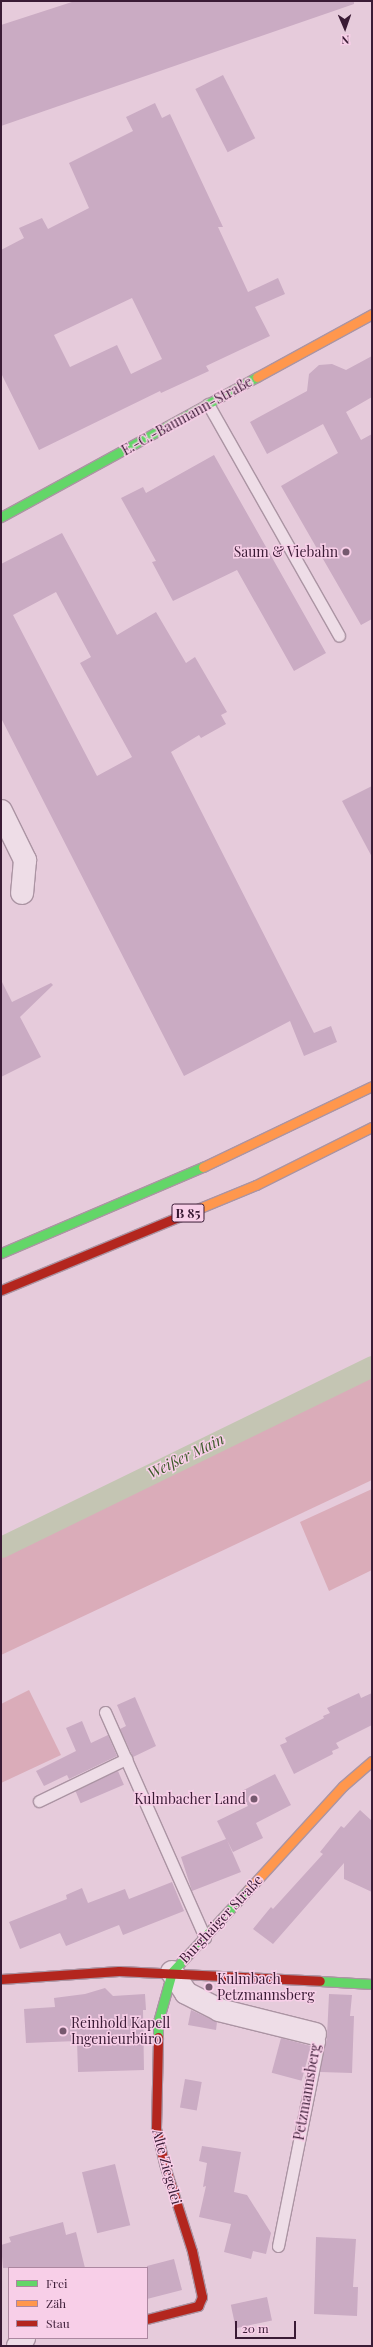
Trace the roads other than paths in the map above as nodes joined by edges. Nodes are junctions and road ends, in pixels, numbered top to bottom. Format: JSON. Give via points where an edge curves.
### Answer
{"nodes":[{"id":1,"x":372,"y":314,"type":"edge"},
{"id":2,"x":208,"y":404,"type":"junction"},
{"id":3,"x":1,"y":518,"type":"edge"},
{"id":4,"x":339,"y":636,"type":"dead end"},
{"id":5,"x":1,"y":811,"type":"edge"},
{"id":6,"x":22,"y":893,"type":"dead end"},
{"id":7,"x":372,"y":1086,"type":"edge"},
{"id":8,"x":372,"y":1127,"type":"edge"},
{"id":9,"x":1,"y":1247,"type":"edge"},
{"id":10,"x":18,"y":1247,"type":"junction"},
{"id":11,"x":1,"y":1253,"type":"edge"},
{"id":12,"x":1,"y":1290,"type":"edge"},
{"id":13,"x":105,"y":1712,"type":"dead end"},
{"id":14,"x":126,"y":1759,"type":"junction"},
{"id":15,"x":372,"y":1760,"type":"edge"},
{"id":16,"x":38,"y":1801,"type":"dead end"},
{"id":17,"x":205,"y":1938,"type":"junction"},
{"id":18,"x":172,"y":1972,"type":"junction"},
{"id":19,"x":1,"y":1979,"type":"edge"},
{"id":20,"x":372,"y":1984,"type":"edge"},
{"id":21,"x":314,"y":2034,"type":"joint"},
{"id":22,"x":278,"y":2246,"type":"dead end"},
{"id":23,"x":148,"y":2319,"type":"edge"}],
"edges":[{"from":1,"to":2,"type":"main road","name":"E.-C.-Baumann-Straße"},
{"from":2,"to":3,"type":"main road","name":"E.-C.-Baumann-Straße"},
{"from":2,"to":4,"type":"lane"},
{"from":5,"to":6,"type":"street","via":[[25,860]]},
{"from":7,"to":10,"type":"main road","number":"B 85","via":[[214,1162]]},
{"from":8,"to":12,"type":"main road","number":"B 85","via":[[256,1185]]},
{"from":9,"to":10,"type":"main road"},
{"from":10,"to":11,"type":"main road"},
{"from":13,"to":14,"type":"lane"},
{"from":14,"to":16,"type":"lane"},
{"from":14,"to":17,"type":"lane"},
{"from":15,"to":17,"type":"main road","name":"Burghaiger Straße","via":[[343,1786]]},
{"from":17,"to":18,"type":"main road","name":"Burghaiger Straße"},
{"from":18,"to":19,"type":"main road","name":"Burghaiger Straße","via":[[119,1971]]},
{"from":18,"to":20,"type":"main road"},
{"from":18,"to":21,"type":"street","name":"Petzmannsberg","via":[[186,1993],[219,2010]]},
{"from":18,"to":23,"type":"main road","name":"Alte Ziegelei","via":[[158,2022],[156,2128],[164,2163],[192,2251],[202,2297],[198,2306]]},
{"from":21,"to":22,"type":"lane","name":"Petzmannsberg","via":[[319,2041]]}]}
